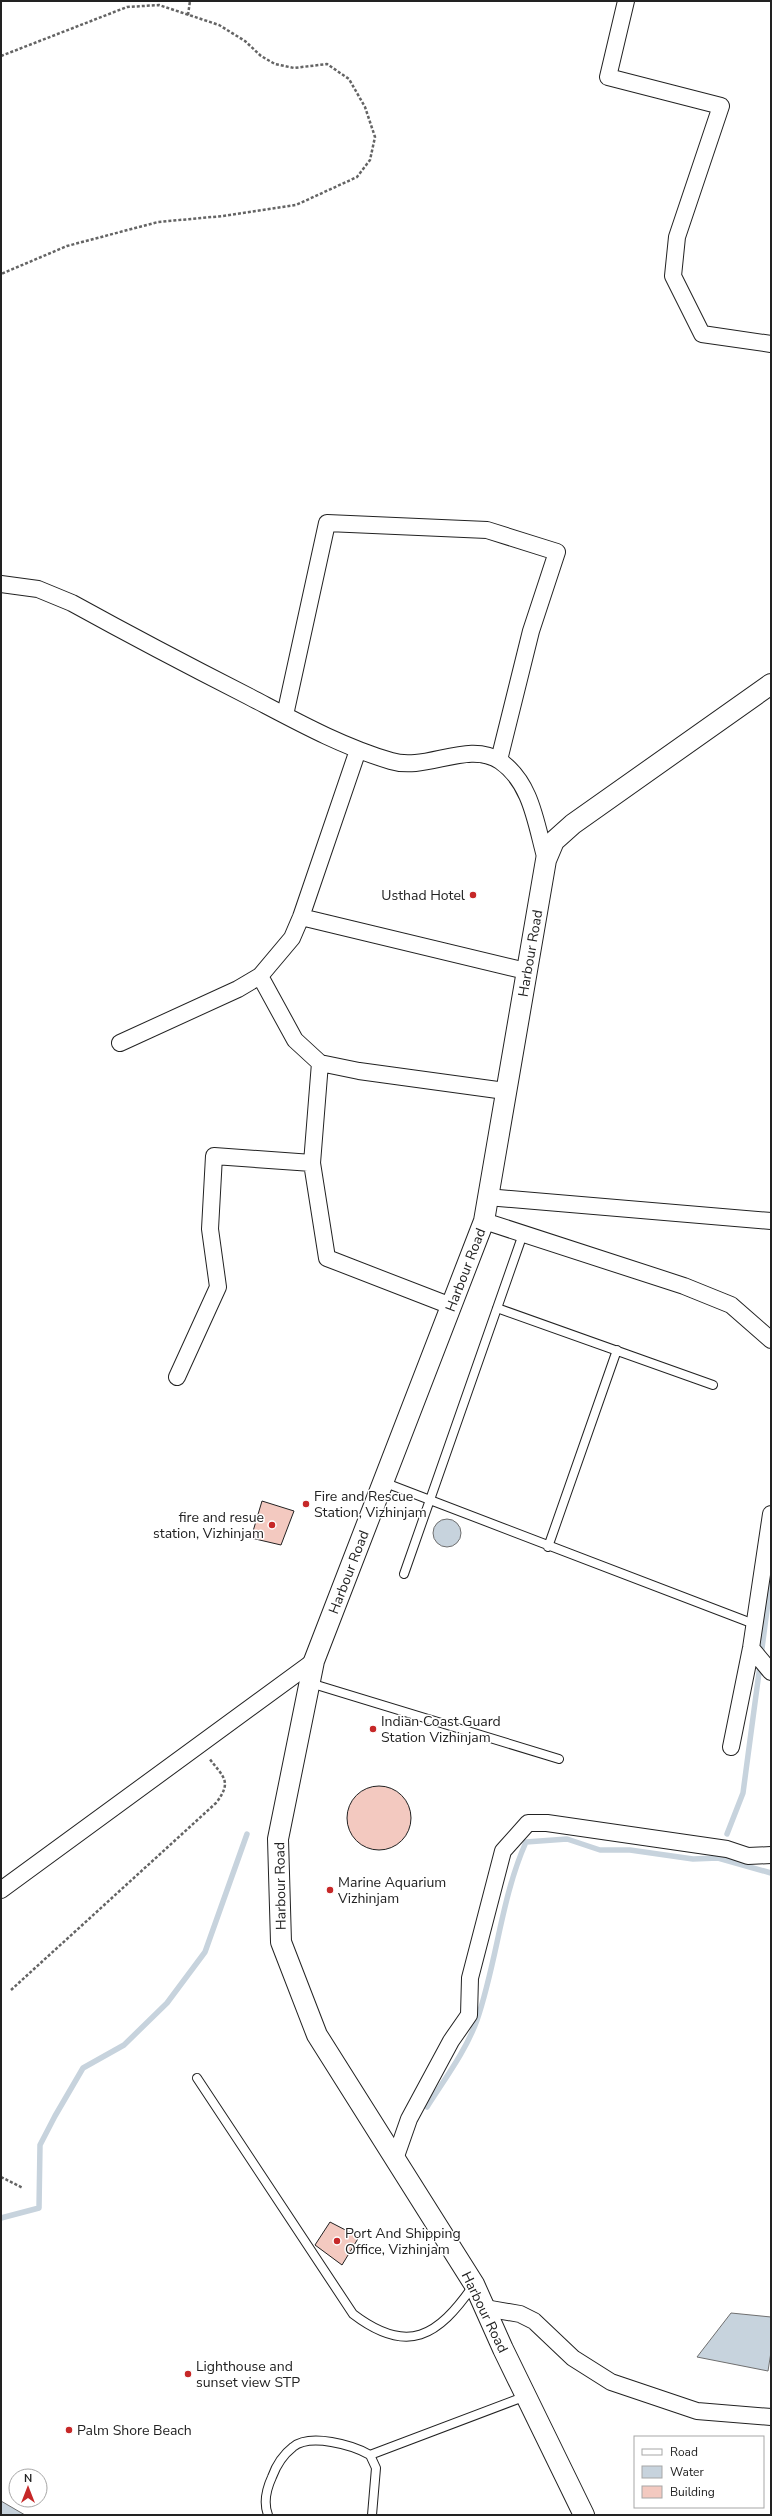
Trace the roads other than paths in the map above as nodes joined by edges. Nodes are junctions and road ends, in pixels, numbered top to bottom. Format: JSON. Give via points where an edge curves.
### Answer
{"nodes":[{"id":1,"x":626,"y":1,"type":"edge"},
{"id":2,"x":771,"y":344,"type":"edge"},
{"id":3,"x":1,"y":584,"type":"edge"},
{"id":4,"x":771,"y":684,"type":"edge"},
{"id":5,"x":285,"y":715,"type":"junction"},
{"id":6,"x":358,"y":750,"type":"junction"},
{"id":7,"x":499,"y":760,"type":"junction"},
{"id":8,"x":546,"y":860,"type":"junction"},
{"id":9,"x":301,"y":917,"type":"junction"},
{"id":10,"x":526,"y":971,"type":"junction"},
{"id":11,"x":260,"y":976,"type":"junction"},
{"id":12,"x":120,"y":1043,"type":"dead end"},
{"id":13,"x":320,"y":1063,"type":"junction"},
{"id":14,"x":506,"y":1091,"type":"junction"},
{"id":15,"x":312,"y":1164,"type":"junction"},
{"id":16,"x":487,"y":1197,"type":"junction"},
{"id":17,"x":484,"y":1221,"type":"junction"},
{"id":18,"x":771,"y":1221,"type":"edge"},
{"id":19,"x":523,"y":1234,"type":"junction"},
{"id":20,"x":451,"y":1306,"type":"junction"},
{"id":21,"x":497,"y":1308,"type":"junction"},
{"id":22,"x":771,"y":1340,"type":"edge"},
{"id":23,"x":617,"y":1350,"type":"junction"},
{"id":24,"x":178,"y":1377,"type":"dead end"},
{"id":25,"x":713,"y":1385,"type":"dead end"},
{"id":26,"x":383,"y":1482,"type":"junction"},
{"id":27,"x":429,"y":1500,"type":"junction"},
{"id":28,"x":771,"y":1514,"type":"edge"},
{"id":29,"x":548,"y":1547,"type":"junction"},
{"id":30,"x":404,"y":1574,"type":"dead end"},
{"id":31,"x":754,"y":1624,"type":"junction"},
{"id":32,"x":751,"y":1648,"type":"junction"},
{"id":33,"x":314,"y":1661,"type":"junction"},
{"id":34,"x":771,"y":1672,"type":"edge"},
{"id":35,"x":310,"y":1683,"type":"junction"},
{"id":36,"x":732,"y":1746,"type":"dead end"},
{"id":37,"x":559,"y":1759,"type":"dead end"},
{"id":38,"x":771,"y":1855,"type":"edge"},
{"id":39,"x":1,"y":1890,"type":"edge"},
{"id":40,"x":197,"y":2078,"type":"dead end"},
{"id":41,"x":395,"y":2159,"type":"junction"},
{"id":42,"x":474,"y":2284,"type":"junction"},
{"id":43,"x":485,"y":2308,"type":"junction"},
{"id":44,"x":526,"y":2396,"type":"junction"},
{"id":45,"x":771,"y":2417,"type":"edge"},
{"id":46,"x":370,"y":2455,"type":"junction"},
{"id":47,"x":268,"y":2515,"type":"edge"},
{"id":48,"x":372,"y":2515,"type":"edge"},
{"id":49,"x":584,"y":2515,"type":"edge"}],
"edges":[{"from":1,"to":2,"type":"street","via":[[608,77],[720,106],[677,236],[673,276],[702,334]]},
{"from":3,"to":5,"type":"street","via":[[38,589],[72,603]]},
{"from":4,"to":8,"type":"street","name":"Harbour Road","via":[[573,824],[554,841]]},
{"from":5,"to":6,"type":"street"},
{"from":5,"to":7,"type":"street","via":[[327,523],[488,530],[557,552],[531,631]]},
{"from":6,"to":7,"type":"street","via":[[392,762],[424,763],[459,755],[480,754]]},
{"from":6,"to":9,"type":"street"},
{"from":7,"to":8,"type":"street","via":[[516,776],[528,795]]},
{"from":8,"to":10,"type":"street","name":"Harbour Road"},
{"from":9,"to":10,"type":"street"},
{"from":9,"to":11,"type":"street","via":[[292,938]]},
{"from":10,"to":14,"type":"street","name":"Harbour Road"},
{"from":11,"to":12,"type":"street","via":[[238,989]]},
{"from":11,"to":13,"type":"street","via":[[295,1040]]},
{"from":13,"to":14,"type":"street","via":[[359,1071]]},
{"from":13,"to":15,"type":"street"},
{"from":14,"to":16,"type":"street","name":"Harbour Road"},
{"from":15,"to":20,"type":"street","via":[[327,1258]]},
{"from":15,"to":24,"type":"street","via":[[214,1156],[210,1229],[218,1287]]},
{"from":16,"to":17,"type":"street","name":"Harbour Road"},
{"from":16,"to":18,"type":"street"},
{"from":17,"to":19,"type":"street"},
{"from":17,"to":20,"type":"street","name":"Harbour Road"},
{"from":19,"to":21,"type":"lane"},
{"from":19,"to":22,"type":"street","via":[[684,1286],[732,1306]]},
{"from":20,"to":26,"type":"street","name":"Harbour Road"},
{"from":21,"to":23,"type":"lane"},
{"from":21,"to":27,"type":"lane"},
{"from":23,"to":25,"type":"lane"},
{"from":23,"to":29,"type":"lane"},
{"from":26,"to":27,"type":"lane"},
{"from":26,"to":33,"type":"street","name":"Harbour Road"},
{"from":27,"to":29,"type":"lane"},
{"from":27,"to":30,"type":"lane"},
{"from":28,"to":31,"type":"street"},
{"from":29,"to":31,"type":"lane"},
{"from":31,"to":32,"type":"street"},
{"from":32,"to":34,"type":"street"},
{"from":32,"to":36,"type":"street"},
{"from":33,"to":35,"type":"street","name":"Harbour Road"},
{"from":33,"to":39,"type":"street"},
{"from":35,"to":37,"type":"lane"},
{"from":35,"to":41,"type":"street","name":"Harbour Road","via":[[278,1840],[281,1942],[317,2035]]},
{"from":38,"to":41,"type":"street","via":[[748,1856],[712,1847],[548,1823],[528,1823],[503,1851],[470,1978],[469,2015],[451,2041],[409,2119]]},
{"from":40,"to":42,"type":"lane","via":[[354,2314],[371,2328],[392,2337],[408,2338],[434,2329],[455,2312]]},
{"from":41,"to":42,"type":"street","name":"Harbour Road"},
{"from":42,"to":43,"type":"street","name":"Harbour Road"},
{"from":43,"to":44,"type":"street","name":"Harbour Road"},
{"from":43,"to":45,"type":"street","via":[[520,2314],[534,2321],[573,2358],[611,2382],[697,2411]]},
{"from":44,"to":46,"type":"lane"},
{"from":44,"to":49,"type":"street","name":"Harbour Road"},
{"from":46,"to":47,"type":"lane","via":[[347,2445],[313,2440],[294,2446],[276,2466],[267,2486],[264,2505]]},
{"from":46,"to":48,"type":"lane","via":[[376,2468]]}]}
